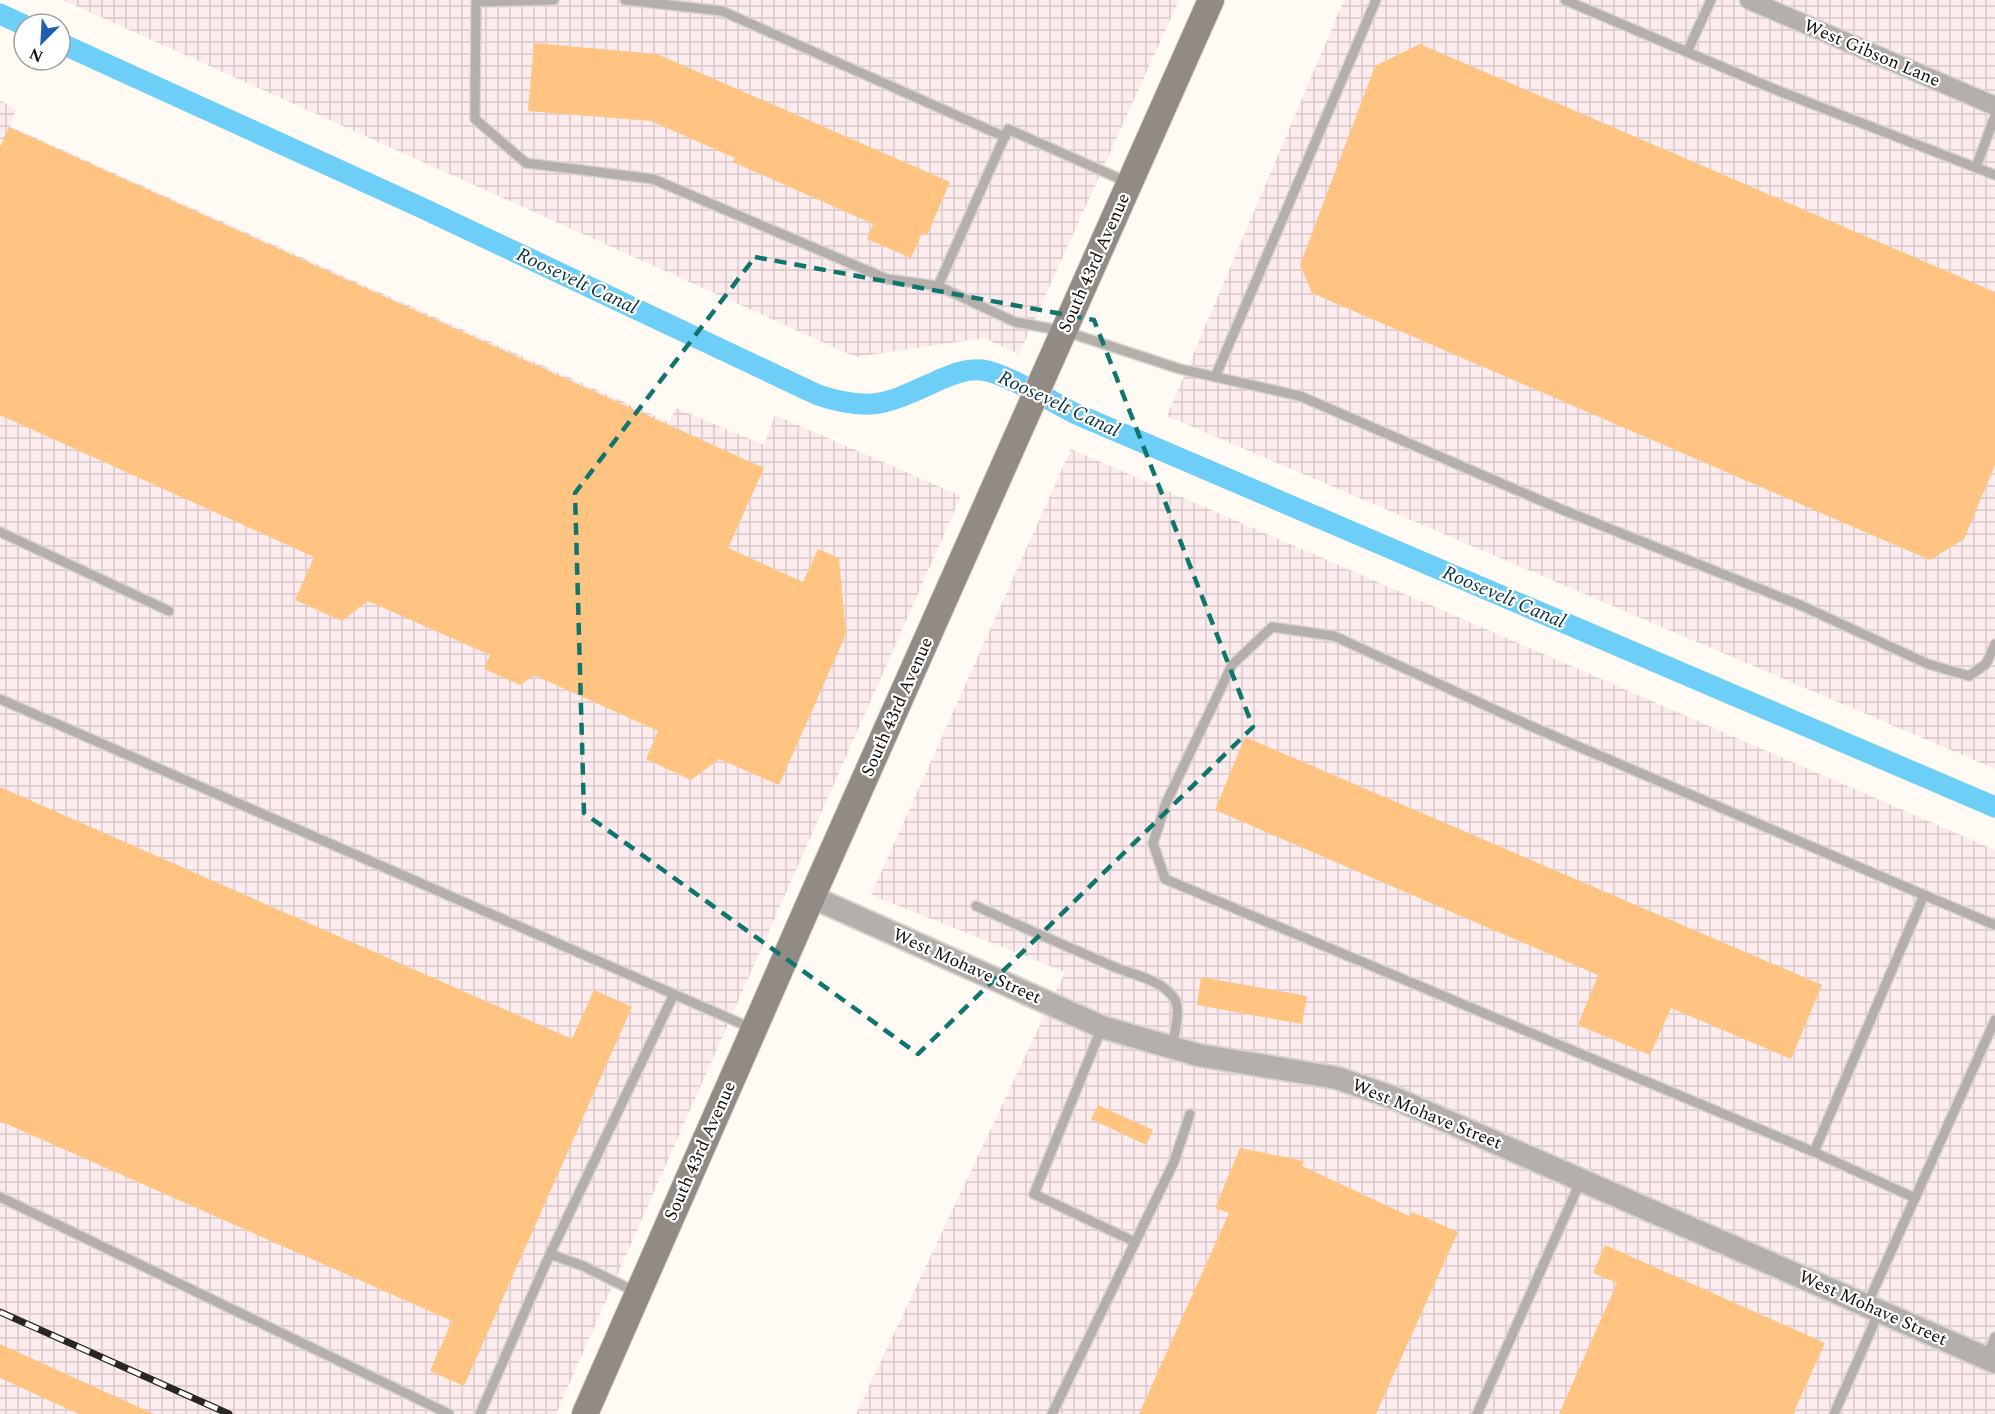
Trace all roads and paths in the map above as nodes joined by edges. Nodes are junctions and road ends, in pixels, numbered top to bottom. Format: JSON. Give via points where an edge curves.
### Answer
{"nodes":[{"id":1,"x":554,"y":0,"type":"edge"},
{"id":2,"x":625,"y":0,"type":"edge"},
{"id":3,"x":1211,"y":0,"type":"edge"},
{"id":4,"x":1376,"y":0,"type":"edge"},
{"id":5,"x":1565,"y":0,"type":"edge"},
{"id":6,"x":1711,"y":0,"type":"edge"},
{"id":7,"x":1749,"y":0,"type":"edge"},
{"id":8,"x":1687,"y":52,"type":"junction"},
{"id":9,"x":1995,"y":106,"type":"edge"},
{"id":10,"x":1995,"y":116,"type":"edge"},
{"id":11,"x":1005,"y":137,"type":"junction"},
{"id":12,"x":1976,"y":167,"type":"junction"},
{"id":13,"x":1995,"y":175,"type":"edge"},
{"id":14,"x":1130,"y":183,"type":"junction"},
{"id":15,"x":938,"y":286,"type":"junction"},
{"id":16,"x":1064,"y":331,"type":"junction"},
{"id":17,"x":1215,"y":377,"type":"junction"},
{"id":18,"x":0,"y":532,"type":"edge"},
{"id":19,"x":169,"y":610,"type":"dead end"},
{"id":20,"x":1995,"y":644,"type":"edge"},
{"id":21,"x":0,"y":699,"type":"edge"},
{"id":22,"x":1924,"y":895,"type":"junction"},
{"id":23,"x":812,"y":897,"type":"junction"},
{"id":24,"x":976,"y":906,"type":"dead end"},
{"id":25,"x":1995,"y":925,"type":"edge"},
{"id":26,"x":674,"y":994,"type":"junction"},
{"id":27,"x":1995,"y":1020,"type":"edge"},
{"id":28,"x":1102,"y":1027,"type":"junction"},
{"id":29,"x":754,"y":1029,"type":"junction"},
{"id":30,"x":1172,"y":1047,"type":"junction"},
{"id":31,"x":1190,"y":1114,"type":"dead end"},
{"id":32,"x":1814,"y":1152,"type":"junction"},
{"id":33,"x":1581,"y":1180,"type":"junction"},
{"id":34,"x":0,"y":1197,"type":"edge"},
{"id":35,"x":1915,"y":1198,"type":"junction"},
{"id":36,"x":1135,"y":1242,"type":"junction"},
{"id":37,"x":550,"y":1254,"type":"junction"},
{"id":38,"x":638,"y":1293,"type":"junction"},
{"id":39,"x":1873,"y":1308,"type":"junction"},
{"id":40,"x":1995,"y":1337,"type":"edge"},
{"id":41,"x":1991,"y":1360,"type":"edge"},
{"id":42,"x":450,"y":1414,"type":"edge"},
{"id":43,"x":480,"y":1414,"type":"edge"},
{"id":44,"x":585,"y":1414,"type":"edge"},
{"id":45,"x":1052,"y":1414,"type":"edge"},
{"id":46,"x":1478,"y":1414,"type":"edge"},
{"id":47,"x":1834,"y":1414,"type":"edge"}],
"edges":[{"from":1,"to":15,"type":"lane","via":[[476,2],[476,119],[526,163],[653,179],[887,279]]},
{"from":2,"to":11,"type":"lane","via":[[722,11]]},
{"from":3,"to":14,"type":"main road","name":"South 43rd Avenue"},
{"from":4,"to":17,"type":"lane"},
{"from":5,"to":8,"type":"lane"},
{"from":6,"to":8,"type":"lane"},
{"from":7,"to":9,"type":"street","name":"West Gibson Lane"},
{"from":8,"to":12,"type":"lane"},
{"from":10,"to":12,"type":"lane"},
{"from":11,"to":14,"type":"lane","via":[[1008,129]]},
{"from":11,"to":15,"type":"lane"},
{"from":12,"to":13,"type":"lane"},
{"from":14,"to":16,"type":"main road","name":"South 43rd Avenue"},
{"from":15,"to":16,"type":"lane","via":[[1015,322]]},
{"from":16,"to":17,"type":"lane"},
{"from":16,"to":23,"type":"main road","name":"South 43rd Avenue"},
{"from":17,"to":20,"type":"lane","via":[[1299,396],[1558,508],[1800,605],[1928,664],[1969,676],[1986,664]]},
{"from":18,"to":19,"type":"lane"},
{"from":21,"to":26,"type":"lane"},
{"from":22,"to":25,"type":"lane"},
{"from":22,"to":32,"type":"lane"},
{"from":22,"to":32,"type":"lane","via":[[1526,724],[1334,636],[1272,627],[1232,665],[1166,803],[1152,843],[1165,879]]},
{"from":23,"to":28,"type":"street","name":"West Mohave Street"},
{"from":23,"to":29,"type":"main road","name":"South 43rd Avenue"},
{"from":24,"to":30,"type":"lane","via":[[1165,989],[1178,1008]]},
{"from":26,"to":29,"type":"lane"},
{"from":26,"to":37,"type":"lane"},
{"from":27,"to":35,"type":"lane"},
{"from":28,"to":30,"type":"street","name":"West Mohave Street"},
{"from":28,"to":36,"type":"lane","via":[[1034,1194]]},
{"from":29,"to":38,"type":"main road","name":"South 43rd Avenue"},
{"from":30,"to":33,"type":"street","name":"West Mohave Street","via":[[1198,1055],[1337,1078],[1394,1098]]},
{"from":31,"to":36,"type":"lane","via":[[1174,1162]]},
{"from":32,"to":35,"type":"lane"},
{"from":33,"to":39,"type":"street","name":"West Mohave Street"},
{"from":33,"to":46,"type":"lane"},
{"from":34,"to":42,"type":"lane"},
{"from":35,"to":39,"type":"lane"},
{"from":36,"to":45,"type":"lane"},
{"from":37,"to":38,"type":"lane"},
{"from":37,"to":43,"type":"lane"},
{"from":38,"to":44,"type":"main road","name":"South 43rd Avenue"},
{"from":39,"to":41,"type":"street","name":"West Mohave Street"},
{"from":39,"to":47,"type":"lane"},
{"from":40,"to":41,"type":"lane"}]}
